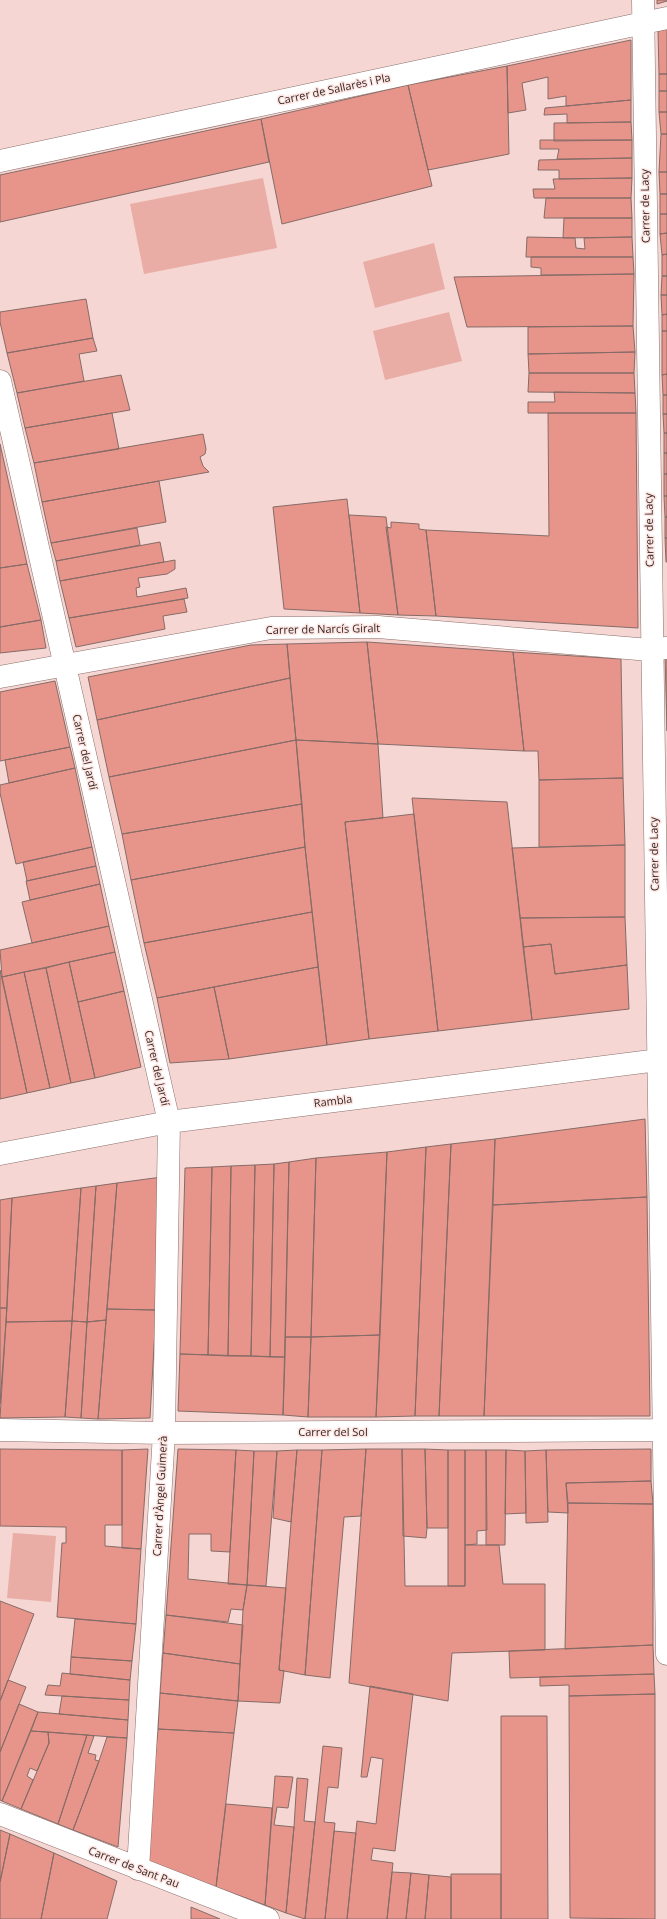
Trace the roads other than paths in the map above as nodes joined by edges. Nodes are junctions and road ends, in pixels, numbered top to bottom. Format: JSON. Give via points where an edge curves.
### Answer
{"nodes":[{"id":1,"x":643,"y":0,"type":"edge"},
{"id":2,"x":667,"y":18,"type":"edge"},
{"id":3,"x":643,"y":23,"type":"junction"},
{"id":4,"x":0,"y":161,"type":"edge"},
{"id":5,"x":0,"y":381,"type":"edge"},
{"id":6,"x":659,"y":649,"type":"edge"},
{"id":7,"x":65,"y":666,"type":"junction"},
{"id":8,"x":0,"y":677,"type":"edge"},
{"id":9,"x":663,"y":1059,"type":"edge"},
{"id":10,"x":170,"y":1122,"type":"junction"},
{"id":11,"x":0,"y":1154,"type":"edge"},
{"id":12,"x":0,"y":1430,"type":"edge"},
{"id":13,"x":666,"y":1430,"type":"edge"},
{"id":14,"x":164,"y":1433,"type":"junction"},
{"id":15,"x":667,"y":1654,"type":"edge"},
{"id":16,"x":0,"y":1814,"type":"edge"},
{"id":17,"x":138,"y":1869,"type":"junction"},
{"id":18,"x":268,"y":1919,"type":"edge"}],
"edges":[{"from":1,"to":3,"type":"street","name":"Carrer de Lacy"},
{"from":2,"to":3,"type":"street","name":"Carrer de Sallarès i Pla"},
{"from":3,"to":4,"type":"street","name":"Carrer de Sallarès i Pla"},
{"from":3,"to":6,"type":"street","name":"Carrer de Lacy"},
{"from":5,"to":7,"type":"street","name":"Carrer del Jardí"},
{"from":6,"to":7,"type":"street","name":"Carrer de Narcís Giralt","via":[[378,627],[271,628]]},
{"from":6,"to":9,"type":"street","name":"Carrer de Lacy"},
{"from":7,"to":8,"type":"street","name":"Carrer de Narcís Giralt"},
{"from":7,"to":10,"type":"street","name":"Carrer del Jardí"},
{"from":9,"to":10,"type":"street","name":"Rambla"},
{"from":9,"to":13,"type":"street","name":"Carrer de Lacy"},
{"from":10,"to":11,"type":"street","name":"Rambla"},
{"from":10,"to":14,"type":"street","name":"Carrer d'Àngel Guimerà"},
{"from":12,"to":14,"type":"street","name":"Carrer del Sol"},
{"from":13,"to":14,"type":"street","name":"Carrer del Sol"},
{"from":13,"to":15,"type":"street","name":"Carrer de Lacy"},
{"from":14,"to":17,"type":"street","name":"Carrer d'Àngel Guimerà"},
{"from":16,"to":17,"type":"street","name":"Carrer de Sant Pau"},
{"from":17,"to":18,"type":"street","name":"Carrer de Sant Pau"}]}
